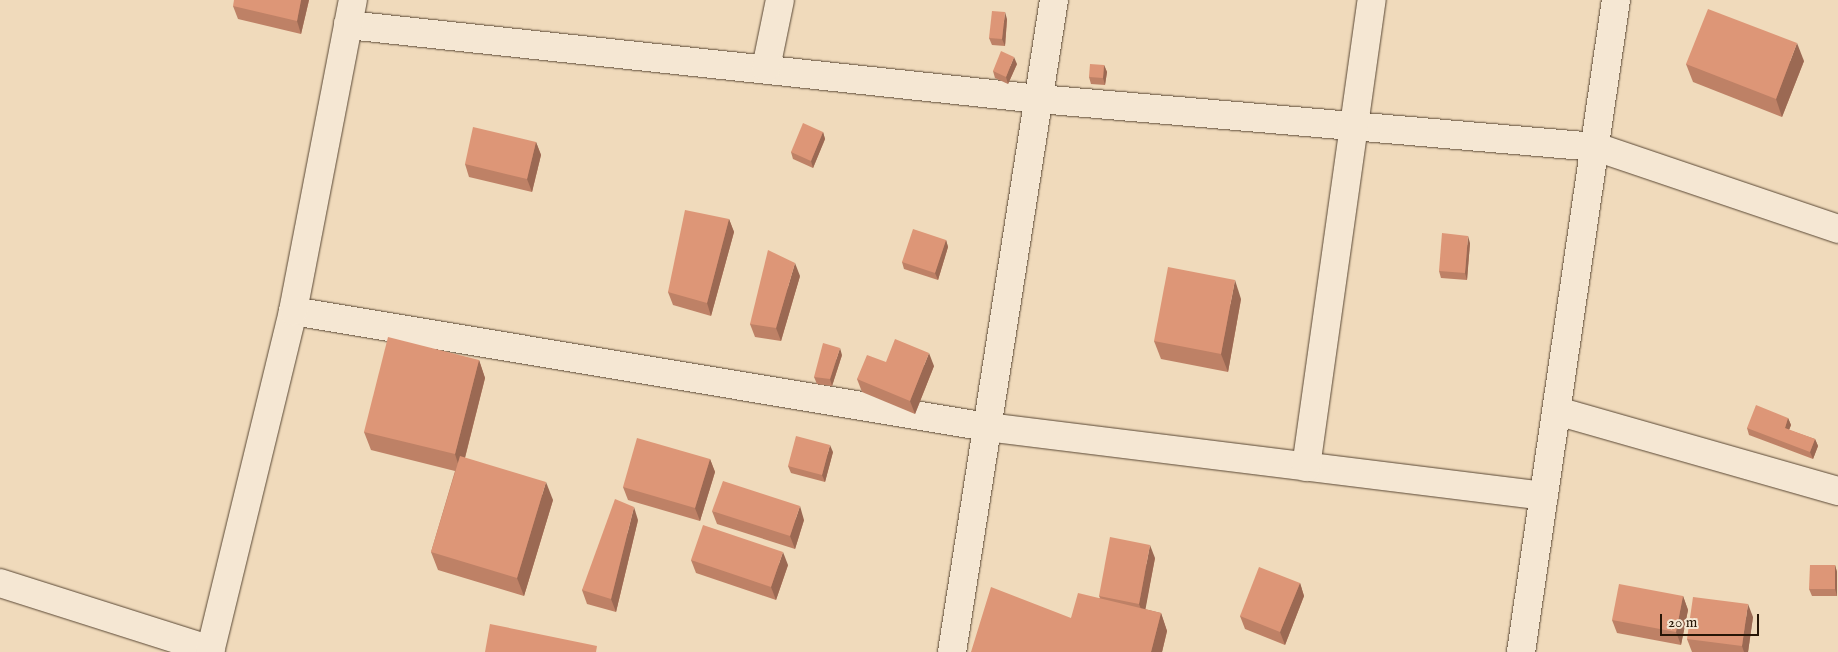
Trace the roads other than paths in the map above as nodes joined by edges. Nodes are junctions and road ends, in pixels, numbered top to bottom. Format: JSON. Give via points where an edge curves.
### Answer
{"nodes":[{"id":1,"x":780,"y":0,"type":"edge"},
{"id":2,"x":1054,"y":0,"type":"edge"},
{"id":3,"x":1372,"y":0,"type":"edge"},
{"id":4,"x":1616,"y":0,"type":"edge"},
{"id":5,"x":350,"y":12,"type":"edge"},
{"id":6,"x":766,"y":68,"type":"junction"},
{"id":7,"x":1039,"y":98,"type":"junction"},
{"id":8,"x":1354,"y":126,"type":"junction"},
{"id":9,"x":1596,"y":147,"type":"junction"},
{"id":10,"x":1838,"y":229,"type":"edge"},
{"id":11,"x":293,"y":311,"type":"junction"},
{"id":12,"x":1557,"y":411,"type":"junction"},
{"id":13,"x":987,"y":427,"type":"junction"},
{"id":14,"x":1306,"y":467,"type":"junction"},
{"id":15,"x":1838,"y":491,"type":"edge"},
{"id":16,"x":1544,"y":496,"type":"junction"},
{"id":17,"x":0,"y":583,"type":"edge"},
{"id":18,"x":210,"y":651,"type":"edge"},
{"id":19,"x":952,"y":652,"type":"edge"},
{"id":20,"x":1521,"y":652,"type":"edge"}],
"edges":[{"from":1,"to":6,"type":"street"},
{"from":2,"to":7,"type":"street"},
{"from":3,"to":8,"type":"street"},
{"from":4,"to":9,"type":"street"},
{"from":5,"to":6,"type":"street"},
{"from":5,"to":11,"type":"street"},
{"from":6,"to":7,"type":"street"},
{"from":7,"to":8,"type":"street"},
{"from":7,"to":13,"type":"street"},
{"from":8,"to":9,"type":"street"},
{"from":8,"to":14,"type":"street"},
{"from":9,"to":10,"type":"street"},
{"from":9,"to":12,"type":"street"},
{"from":11,"to":13,"type":"street"},
{"from":11,"to":18,"type":"street"},
{"from":12,"to":15,"type":"street"},
{"from":12,"to":16,"type":"street"},
{"from":13,"to":14,"type":"street"},
{"from":13,"to":19,"type":"street"},
{"from":14,"to":16,"type":"street"},
{"from":16,"to":20,"type":"street"},
{"from":17,"to":18,"type":"street"}]}
